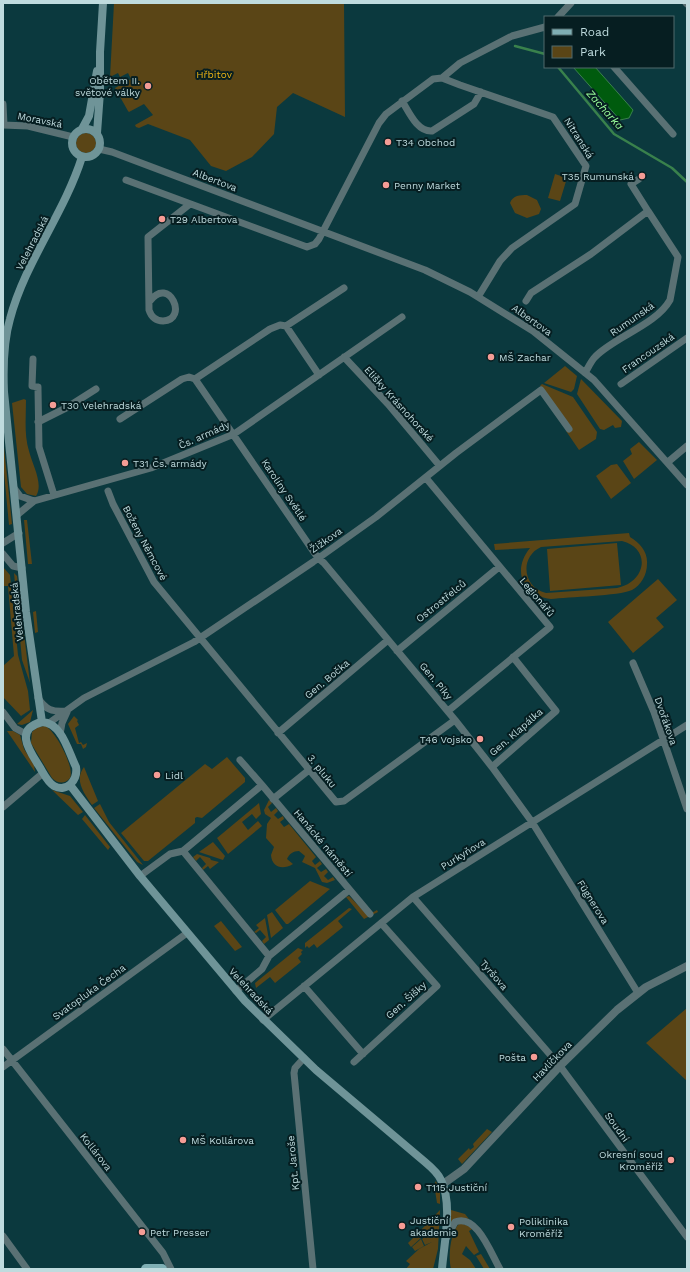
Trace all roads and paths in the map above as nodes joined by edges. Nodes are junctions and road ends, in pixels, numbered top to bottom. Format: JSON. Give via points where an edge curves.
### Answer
{"nodes":[{"id":1,"x":102,"y":3,"type":"edge"},
{"id":2,"x":572,"y":3,"type":"edge"},
{"id":3,"x":567,"y":14,"type":"edge"},
{"id":4,"x":544,"y":27,"type":"edge"},
{"id":5,"x":100,"y":52,"type":"junction"},
{"id":6,"x":615,"y":68,"type":"edge"},
{"id":7,"x":442,"y":78,"type":"junction"},
{"id":8,"x":481,"y":92,"type":"junction"},
{"id":9,"x":402,"y":102,"type":"junction"},
{"id":10,"x":3,"y":104,"type":"edge"},
{"id":11,"x":3,"y":124,"type":"edge"},
{"id":12,"x":82,"y":129,"type":"junction"},
{"id":13,"x":97,"y":133,"type":"junction"},
{"id":14,"x":673,"y":134,"type":"dead end"},
{"id":15,"x":73,"y":137,"type":"junction"},
{"id":16,"x":99,"y":149,"type":"junction"},
{"id":17,"x":82,"y":157,"type":"junction"},
{"id":18,"x":639,"y":179,"type":"dead end"},
{"id":19,"x":126,"y":180,"type":"dead end"},
{"id":20,"x":190,"y":204,"type":"junction"},
{"id":21,"x":648,"y":211,"type":"junction"},
{"id":22,"x":323,"y":231,"type":"junction"},
{"id":23,"x":344,"y":288,"type":"dead end"},
{"id":24,"x":478,"y":297,"type":"junction"},
{"id":25,"x":150,"y":301,"type":"dead end"},
{"id":26,"x":526,"y":301,"type":"dead end"},
{"id":27,"x":402,"y":317,"type":"dead end"},
{"id":28,"x":286,"y":326,"type":"junction"},
{"id":29,"x":687,"y":338,"type":"edge"},
{"id":30,"x":344,"y":357,"type":"junction"},
{"id":31,"x":33,"y":359,"type":"dead end"},
{"id":32,"x":3,"y":368,"type":"edge"},
{"id":33,"x":585,"y":373,"type":"junction"},
{"id":34,"x":319,"y":375,"type":"junction"},
{"id":35,"x":195,"y":379,"type":"junction"},
{"id":36,"x":621,"y":384,"type":"dead end"},
{"id":37,"x":96,"y":389,"type":"dead end"},
{"id":38,"x":120,"y":419,"type":"dead end"},
{"id":39,"x":38,"y":422,"type":"junction"},
{"id":40,"x":569,"y":429,"type":"dead end"},
{"id":41,"x":234,"y":434,"type":"junction"},
{"id":42,"x":685,"y":447,"type":"edge"},
{"id":43,"x":668,"y":462,"type":"junction"},
{"id":44,"x":439,"y":465,"type":"junction"},
{"id":45,"x":426,"y":478,"type":"junction"},
{"id":46,"x":687,"y":485,"type":"edge"},
{"id":47,"x":14,"y":488,"type":"junction"},
{"id":48,"x":108,"y":491,"type":"dead end"},
{"id":49,"x":54,"y":495,"type":"junction"},
{"id":50,"x":34,"y":501,"type":"junction"},
{"id":51,"x":17,"y":515,"type":"junction"},
{"id":52,"x":19,"y":534,"type":"junction"},
{"id":53,"x":3,"y":543,"type":"edge"},
{"id":54,"x":3,"y":554,"type":"edge"},
{"id":55,"x":318,"y":558,"type":"junction"},
{"id":56,"x":499,"y":567,"type":"junction"},
{"id":57,"x":22,"y":568,"type":"junction"},
{"id":58,"x":200,"y":638,"type":"junction"},
{"id":59,"x":388,"y":640,"type":"junction"},
{"id":60,"x":397,"y":651,"type":"junction"},
{"id":61,"x":513,"y":657,"type":"junction"},
{"id":62,"x":633,"y":662,"type":"dead end"},
{"id":63,"x":37,"y":697,"type":"junction"},
{"id":64,"x":68,"y":710,"type":"junction"},
{"id":65,"x":448,"y":711,"type":"junction"},
{"id":66,"x":3,"y":712,"type":"edge"},
{"id":67,"x":455,"y":720,"type":"junction"},
{"id":68,"x":46,"y":722,"type":"junction"},
{"id":69,"x":687,"y":725,"type":"edge"},
{"id":70,"x":278,"y":732,"type":"junction"},
{"id":71,"x":26,"y":734,"type":"junction"},
{"id":72,"x":60,"y":734,"type":"junction"},
{"id":73,"x":662,"y":741,"type":"junction"},
{"id":74,"x":240,"y":760,"type":"dead end"},
{"id":75,"x":492,"y":767,"type":"junction"},
{"id":76,"x":309,"y":770,"type":"junction"},
{"id":77,"x":43,"y":773,"type":"junction"},
{"id":78,"x":70,"y":785,"type":"junction"},
{"id":79,"x":262,"y":785,"type":"junction"},
{"id":80,"x":273,"y":799,"type":"junction"},
{"id":81,"x":3,"y":807,"type":"edge"},
{"id":82,"x":687,"y":809,"type":"edge"},
{"id":83,"x":532,"y":822,"type":"junction"},
{"id":84,"x":183,"y":851,"type":"junction"},
{"id":85,"x":140,"y":876,"type":"junction"},
{"id":86,"x":349,"y":890,"type":"junction"},
{"id":87,"x":413,"y":897,"type":"junction"},
{"id":88,"x":370,"y":914,"type":"dead end"},
{"id":89,"x":381,"y":923,"type":"junction"},
{"id":90,"x":187,"y":933,"type":"junction"},
{"id":91,"x":269,"y":956,"type":"junction"},
{"id":92,"x":687,"y":966,"type":"edge"},
{"id":93,"x":304,"y":986,"type":"junction"},
{"id":94,"x":236,"y":991,"type":"junction"},
{"id":95,"x":638,"y":992,"type":"junction"},
{"id":96,"x":263,"y":1020,"type":"junction"},
{"id":97,"x":3,"y":1049,"type":"edge"},
{"id":98,"x":363,"y":1054,"type":"junction"},
{"id":99,"x":304,"y":1058,"type":"junction"},
{"id":100,"x":11,"y":1060,"type":"junction"},
{"id":101,"x":354,"y":1062,"type":"dead end"},
{"id":102,"x":3,"y":1066,"type":"edge"},
{"id":103,"x":560,"y":1066,"type":"junction"},
{"id":104,"x":443,"y":1184,"type":"junction"},
{"id":105,"x":3,"y":1236,"type":"edge"},
{"id":106,"x":687,"y":1238,"type":"edge"},
{"id":107,"x":445,"y":1240,"type":"junction"},
{"id":108,"x":27,"y":1269,"type":"edge"},
{"id":109,"x":146,"y":1269,"type":"edge"},
{"id":110,"x":162,"y":1269,"type":"edge"},
{"id":111,"x":171,"y":1269,"type":"edge"},
{"id":112,"x":313,"y":1269,"type":"edge"},
{"id":113,"x":442,"y":1269,"type":"edge"},
{"id":114,"x":500,"y":1269,"type":"edge"}],
"edges":[{"from":1,"to":5,"type":"main road"},
{"from":2,"to":3,"type":"street"},
{"from":4,"to":7,"type":"street","via":[[512,36],[460,63]]},
{"from":5,"to":12,"type":"main road","via":[[89,116]]},
{"from":5,"to":13,"type":"main road"},
{"from":6,"to":14,"type":"street"},
{"from":7,"to":8,"type":"street","name":"Nitranská"},
{"from":7,"to":9,"type":"street","via":[[433,79]]},
{"from":8,"to":9,"type":"street","via":[[474,104],[432,131],[420,128]]},
{"from":8,"to":24,"type":"street","name":"Nitranská","via":[[554,117],[586,166],[575,204],[512,248],[500,261]]},
{"from":9,"to":22,"type":"street","via":[[379,123]]},
{"from":10,"to":11,"type":"street"},
{"from":11,"to":15,"type":"street","name":"Moravská","via":[[28,126]]},
{"from":12,"to":13,"type":"main road","via":[[90,129]]},
{"from":12,"to":15,"type":"main road"},
{"from":13,"to":16,"type":"main road"},
{"from":15,"to":17,"type":"main road","via":[[73,150]]},
{"from":16,"to":17,"type":"main road","via":[[93,156]]},
{"from":16,"to":22,"type":"street","name":"Albertova"},
{"from":17,"to":32,"type":"main road","name":"Velehradská","via":[[69,190],[17,297],[7,334]]},
{"from":18,"to":21,"type":"street","name":"Rumunská","via":[[631,184]]},
{"from":19,"to":20,"type":"street"},
{"from":20,"to":22,"type":"street","via":[[307,247],[316,244]]},
{"from":20,"to":25,"type":"street","via":[[148,238]]},
{"from":21,"to":26,"type":"street","via":[[591,254],[532,293]]},
{"from":21,"to":33,"type":"street","name":"Rumunská","via":[[678,257],[670,300],[654,316],[595,357]]},
{"from":22,"to":24,"type":"street","name":"Albertova","via":[[445,278]]},
{"from":23,"to":28,"type":"street"},
{"from":24,"to":33,"type":"street","name":"Albertova","via":[[533,331]]},
{"from":27,"to":30,"type":"street","name":"Čs. armády"},
{"from":28,"to":34,"type":"street"},
{"from":28,"to":35,"type":"street","via":[[270,329]]},
{"from":29,"to":36,"type":"street","name":"Francouzská"},
{"from":30,"to":34,"type":"street","name":"Čs. armády"},
{"from":30,"to":44,"type":"street","name":"Elišky Krásnohorské"},
{"from":31,"to":39,"type":"street","via":[[32,386],[38,387]]},
{"from":32,"to":47,"type":"main road","name":"Velehradská"},
{"from":33,"to":43,"type":"street","name":"Albertova"},
{"from":34,"to":41,"type":"street","name":"Čs. armády"},
{"from":35,"to":38,"type":"street","via":[[182,379]]},
{"from":35,"to":41,"type":"street","name":"Karolíny Světlé"},
{"from":37,"to":39,"type":"street"},
{"from":39,"to":49,"type":"street","via":[[39,447]]},
{"from":40,"to":44,"type":"street","name":"Žižkova","via":[[541,390]]},
{"from":41,"to":49,"type":"street","name":"Čs. armády","via":[[151,468]]},
{"from":41,"to":55,"type":"street","name":"Karolíny Světlé"},
{"from":42,"to":43,"type":"street"},
{"from":43,"to":46,"type":"street","name":"Albertova"},
{"from":44,"to":45,"type":"street","name":"Žižkova"},
{"from":45,"to":55,"type":"street","name":"Žižkova"},
{"from":45,"to":56,"type":"street","name":"Legionářů"},
{"from":47,"to":50,"type":"street","via":[[20,496]]},
{"from":47,"to":51,"type":"main road","name":"Velehradská"},
{"from":48,"to":58,"type":"street","name":"Boženy Němcové","via":[[154,582]]},
{"from":49,"to":50,"type":"street","name":"Čs. armády"},
{"from":50,"to":51,"type":"street"},
{"from":51,"to":52,"type":"main road","name":"Velehradská"},
{"from":52,"to":53,"type":"street"},
{"from":52,"to":57,"type":"main road","name":"Velehradská"},
{"from":54,"to":57,"type":"street","via":[[14,566]]},
{"from":55,"to":58,"type":"street","name":"Žižkova"},
{"from":55,"to":59,"type":"street","name":"Gen. Píky"},
{"from":56,"to":60,"type":"street","name":"Ostrostřelců"},
{"from":56,"to":61,"type":"street","name":"Legionářů","via":[[550,628]]},
{"from":57,"to":63,"type":"main road","name":"Velehradská"},
{"from":58,"to":64,"type":"street","name":"Žižkova","via":[[84,698]]},
{"from":58,"to":70,"type":"street","name":"3. pluku"},
{"from":59,"to":60,"type":"street","name":"Gen. Píky"},
{"from":59,"to":70,"type":"street","name":"Gen. Bočka"},
{"from":60,"to":65,"type":"street","name":"Gen. Píky"},
{"from":61,"to":65,"type":"street","name":"Legionářů"},
{"from":61,"to":75,"type":"street","name":"Gen. Klapálka","via":[[556,711]]},
{"from":62,"to":73,"type":"street","name":"Dvořákova","via":[[654,712]]},
{"from":63,"to":64,"type":"street","via":[[49,710]]},
{"from":63,"to":68,"type":"main road","name":"Velehradská"},
{"from":64,"to":68,"type":"street","name":"Žižkova"},
{"from":64,"to":72,"type":"street"},
{"from":65,"to":67,"type":"street","name":"Gen. Píky"},
{"from":66,"to":71,"type":"street","via":[[15,728]]},
{"from":67,"to":75,"type":"street","name":"Gen. Píky"},
{"from":67,"to":76,"type":"street","name":"3. pluku","via":[[341,803],[333,801]]},
{"from":68,"to":71,"type":"main road","via":[[32,725]]},
{"from":68,"to":72,"type":"main road","via":[[56,727]]},
{"from":69,"to":73,"type":"street","name":"Purkyňova"},
{"from":70,"to":76,"type":"street","name":"3. pluku"},
{"from":71,"to":77,"type":"main road","via":[[26,744]]},
{"from":72,"to":78,"type":"main road","via":[[76,767],[76,776]]},
{"from":73,"to":82,"type":"street","name":"Dvořákova"},
{"from":73,"to":83,"type":"street","name":"Purkyňova"},
{"from":74,"to":79,"type":"street","name":"Hanácké náměstí"},
{"from":75,"to":83,"type":"street","name":"Gen. Píky"},
{"from":76,"to":80,"type":"street"},
{"from":77,"to":78,"type":"main road","via":[[56,787]]},
{"from":77,"to":81,"type":"street"},
{"from":78,"to":85,"type":"main road","name":"Velehradská"},
{"from":79,"to":80,"type":"street","name":"Hanácké náměstí"},
{"from":79,"to":84,"type":"street"},
{"from":80,"to":86,"type":"street","name":"Hanácké náměstí"},
{"from":83,"to":87,"type":"street","name":"Purkyňova"},
{"from":83,"to":95,"type":"street","name":"Fügnerova"},
{"from":84,"to":85,"type":"street","via":[[170,854]]},
{"from":84,"to":91,"type":"street"},
{"from":85,"to":90,"type":"main road","name":"Velehradská"},
{"from":86,"to":88,"type":"street"},
{"from":86,"to":91,"type":"street","name":"Hanácké náměstí"},
{"from":87,"to":89,"type":"street","name":"Purkyňova"},
{"from":87,"to":103,"type":"street","name":"Tyršova"},
{"from":89,"to":93,"type":"street","name":"Purkyňova"},
{"from":89,"to":98,"type":"street","name":"Gen. Šišky","via":[[437,986]]},
{"from":90,"to":94,"type":"main road","name":"Velehradská"},
{"from":90,"to":100,"type":"street","name":"Svatopluka Čecha"},
{"from":91,"to":94,"type":"street","name":"Hanácké náměstí","via":[[262,969]]},
{"from":92,"to":95,"type":"street","name":"Havlíčkova"},
{"from":93,"to":96,"type":"street","name":"Purkyňova"},
{"from":93,"to":98,"type":"street"},
{"from":94,"to":96,"type":"main road","name":"Velehradská"},
{"from":95,"to":103,"type":"street","name":"Havlíčkova"},
{"from":96,"to":99,"type":"main road","name":"Velehradská"},
{"from":97,"to":100,"type":"street","name":"Kollárova"},
{"from":98,"to":101,"type":"street","name":"Gen. Šišky"},
{"from":99,"to":104,"type":"main road","name":"Velehradská","via":[[425,1162]]},
{"from":99,"to":112,"type":"street","name":"Kpt. Jaroše","via":[[294,1073]]},
{"from":100,"to":102,"type":"street","name":"Svatopluka Čecha"},
{"from":100,"to":111,"type":"street","name":"Kollárova","via":[[163,1253]]},
{"from":103,"to":104,"type":"street","name":"Havlíčkova","via":[[464,1169]]},
{"from":103,"to":106,"type":"street","name":"Soudní"},
{"from":104,"to":107,"type":"main road","via":[[447,1207]]},
{"from":105,"to":108,"type":"street"},
{"from":107,"to":113,"type":"main road"},
{"from":107,"to":114,"type":"street","via":[[456,1222],[470,1221],[477,1228]]},
{"from":109,"to":110,"type":"main road"}]}
